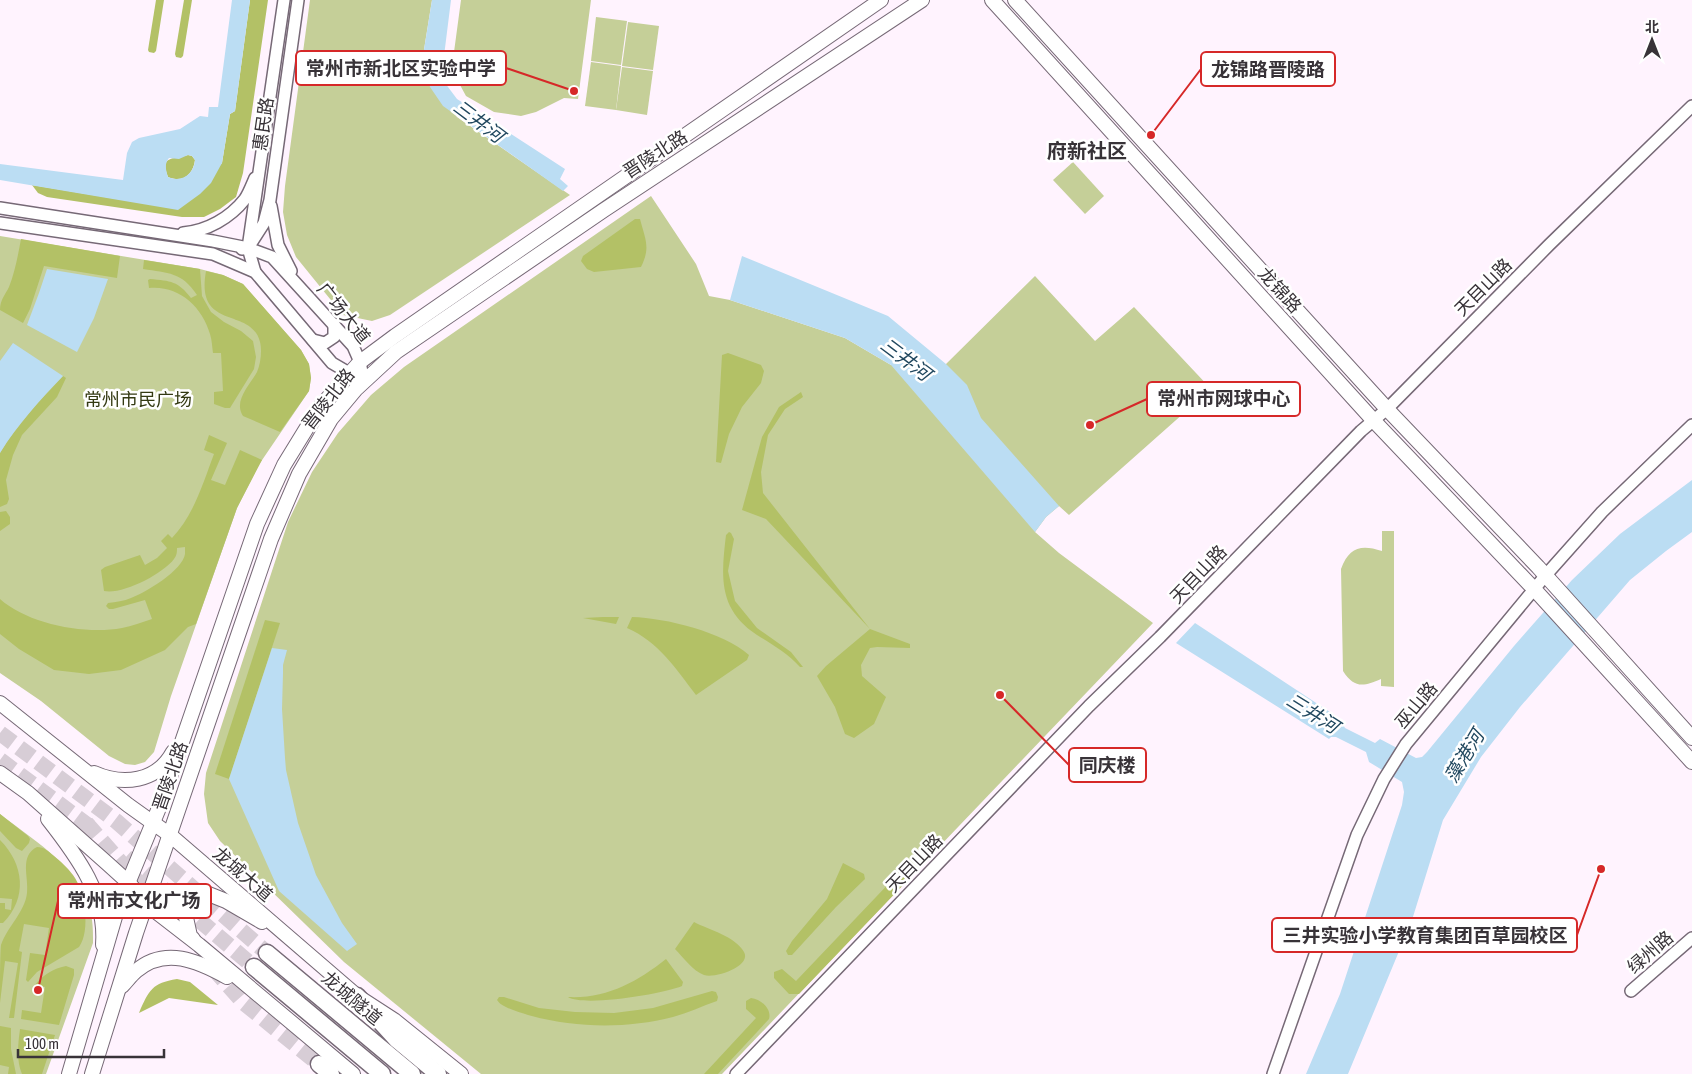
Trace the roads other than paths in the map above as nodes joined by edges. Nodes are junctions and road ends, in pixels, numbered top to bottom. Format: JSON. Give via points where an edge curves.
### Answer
{"nodes":[{"id":1,"x":284,"y":0,"type":"edge"},
{"id":2,"x":298,"y":0,"type":"edge"},
{"id":3,"x":881,"y":0,"type":"edge"},
{"id":4,"x":922,"y":0,"type":"edge"},
{"id":5,"x":992,"y":0,"type":"edge"},
{"id":6,"x":1015,"y":0,"type":"edge"},
{"id":7,"x":1692,"y":106,"type":"edge"},
{"id":8,"x":260,"y":167,"type":"junction"},
{"id":9,"x":270,"y":200,"type":"junction"},
{"id":10,"x":0,"y":208,"type":"edge"},
{"id":11,"x":0,"y":222,"type":"edge"},
{"id":12,"x":167,"y":234,"type":"junction"},
{"id":13,"x":248,"y":248,"type":"junction"},
{"id":14,"x":213,"y":254,"type":"junction"},
{"id":15,"x":255,"y":272,"type":"junction"},
{"id":16,"x":299,"y":286,"type":"junction"},
{"id":17,"x":334,"y":324,"type":"junction"},
{"id":18,"x":313,"y":340,"type":"junction"},
{"id":19,"x":360,"y":362,"type":"junction"},
{"id":20,"x":351,"y":374,"type":"junction"},
{"id":21,"x":364,"y":382,"type":"junction"},
{"id":22,"x":1387,"y":409,"type":"junction"},
{"id":23,"x":1374,"y":421,"type":"junction"},
{"id":24,"x":1692,"y":425,"type":"edge"},
{"id":25,"x":1546,"y":576,"type":"junction"},
{"id":26,"x":1535,"y":590,"type":"junction"},
{"id":27,"x":0,"y":702,"type":"edge"},
{"id":28,"x":187,"y":725,"type":"junction"},
{"id":29,"x":1692,"y":738,"type":"edge"},
{"id":30,"x":1692,"y":762,"type":"edge"},
{"id":31,"x":79,"y":766,"type":"junction"},
{"id":32,"x":0,"y":773,"type":"edge"},
{"id":33,"x":28,"y":793,"type":"junction"},
{"id":34,"x":152,"y":822,"type":"junction"},
{"id":35,"x":170,"y":835,"type":"junction"},
{"id":36,"x":128,"y":883,"type":"junction"},
{"id":37,"x":146,"y":904,"type":"junction"},
{"id":38,"x":1692,"y":938,"type":"edge"},
{"id":39,"x":292,"y":940,"type":"junction"},
{"id":40,"x":198,"y":945,"type":"junction"},
{"id":41,"x":267,"y":953,"type":"tunnel mouth"},
{"id":42,"x":254,"y":967,"type":"tunnel mouth"},
{"id":43,"x":100,"y":973,"type":"junction"},
{"id":44,"x":118,"y":990,"type":"junction"},
{"id":45,"x":1631,"y":992,"type":"dead end"},
{"id":46,"x":258,"y":994,"type":"junction"},
{"id":47,"x":357,"y":996,"type":"junction"},
{"id":48,"x":69,"y":1074,"type":"edge"},
{"id":49,"x":92,"y":1074,"type":"edge"},
{"id":50,"x":353,"y":1074,"type":"edge"},
{"id":51,"x":382,"y":1074,"type":"edge"},
{"id":52,"x":412,"y":1074,"type":"edge"},
{"id":53,"x":438,"y":1074,"type":"edge"},
{"id":54,"x":461,"y":1074,"type":"edge"},
{"id":55,"x":736,"y":1074,"type":"edge"},
{"id":56,"x":1273,"y":1074,"type":"edge"}],
"edges":[{"from":1,"to":8,"type":"street","name":"惠民路"},
{"from":2,"to":9,"type":"street","name":"惠民路"},
{"from":3,"to":19,"type":"main road","name":"晋陵北路"},
{"from":4,"to":21,"type":"main road","name":"晋陵北路","via":[[396,352]]},
{"from":5,"to":23,"type":"main road","name":"龙锦路"},
{"from":6,"to":22,"type":"main road","name":"龙锦路"},
{"from":7,"to":22,"type":"street","name":"天目山路"},
{"from":8,"to":12,"type":"street","via":[[246,198],[232,214],[211,226]]},
{"from":8,"to":13,"type":"street","name":"惠民路"},
{"from":9,"to":13,"type":"street","name":"惠民路","via":[[264,223]]},
{"from":9,"to":16,"type":"street","via":[[278,245]]},
{"from":10,"to":12,"type":"street","name":"广场大道"},
{"from":11,"to":14,"type":"street"},
{"from":12,"to":13,"type":"street","name":"广场大道"},
{"from":13,"to":14,"type":"street"},
{"from":13,"to":15,"type":"street","name":"惠民路"},
{"from":13,"to":16,"type":"street","name":"广场大道","via":[[272,257]]},
{"from":14,"to":15,"type":"street"},
{"from":15,"to":18,"type":"street"},
{"from":16,"to":17,"type":"street","name":"广场大道"},
{"from":17,"to":18,"type":"street","via":[[334,337],[325,343]]},
{"from":17,"to":19,"type":"street","name":"广场大道","via":[[353,346]]},
{"from":18,"to":20,"type":"street","via":[[332,364]]},
{"from":19,"to":20,"type":"main road","name":"晋陵北路"},
{"from":19,"to":21,"type":"street","name":"广场大道"},
{"from":20,"to":21,"type":"street"},
{"from":20,"to":28,"type":"main road","name":"晋陵北路","via":[[319,408],[284,465],[257,524]]},
{"from":21,"to":35,"type":"main road","name":"晋陵北路","via":[[331,419],[295,482],[271,538]]},
{"from":22,"to":23,"type":"street","name":"天目山路"},
{"from":22,"to":25,"type":"main road","name":"龙锦路"},
{"from":23,"to":26,"type":"main road","name":"龙锦路"},
{"from":23,"to":55,"type":"street","name":"天目山路","via":[[1089,706]]},
{"from":24,"to":25,"type":"street","name":"巫山路","via":[[1602,512]]},
{"from":25,"to":26,"type":"street","name":"巫山路"},
{"from":25,"to":29,"type":"main road","name":"龙锦路"},
{"from":26,"to":30,"type":"main road","name":"龙锦路"},
{"from":26,"to":56,"type":"street","name":"巫山路","via":[[1406,744],[1384,780],[1358,835]]},
{"from":27,"to":31,"type":"main road","name":"龙城大道"},
{"from":28,"to":31,"type":"main road","via":[[167,763],[149,776],[130,780],[106,778]]},
{"from":28,"to":34,"type":"main road","name":"晋陵北路"},
{"from":31,"to":34,"type":"main road","name":"龙城大道"},
{"from":32,"to":33,"type":"main road"},
{"from":33,"to":36,"type":"main road"},
{"from":33,"to":43,"type":"main road","via":[[86,872],[97,898],[104,931]]},
{"from":34,"to":35,"type":"main road","name":"龙城大道"},
{"from":34,"to":36,"type":"main road","name":"晋陵北路"},
{"from":35,"to":37,"type":"main road","name":"晋陵北路"},
{"from":35,"to":39,"type":"main road","name":"龙城大道"},
{"from":36,"to":37,"type":"main road"},
{"from":36,"to":43,"type":"main road","name":"晋陵北路"},
{"from":37,"to":40,"type":"main road"},
{"from":37,"to":44,"type":"main road","name":"晋陵北路"},
{"from":38,"to":45,"type":"street","name":"绿州路"},
{"from":39,"to":40,"type":"main road","via":[[226,901],[206,893],[198,896],[185,913],[190,936]]},
{"from":39,"to":47,"type":"main road","name":"龙城大道"},
{"from":40,"to":46,"type":"main road"},
{"from":41,"to":52,"type":"highway","name":"龙城隧道"},
{"from":42,"to":51,"type":"highway"},
{"from":43,"to":48,"type":"main road","name":"晋陵北路"},
{"from":44,"to":46,"type":"main road","via":[[136,971],[156,960],[180,958],[204,964]]},
{"from":44,"to":49,"type":"main road","name":"晋陵北路"},
{"from":46,"to":50,"type":"main road"},
{"from":47,"to":53,"type":"highway","via":[[396,1040]]},
{"from":47,"to":54,"type":"main road","name":"龙城大道","via":[[394,1020]]}]}
